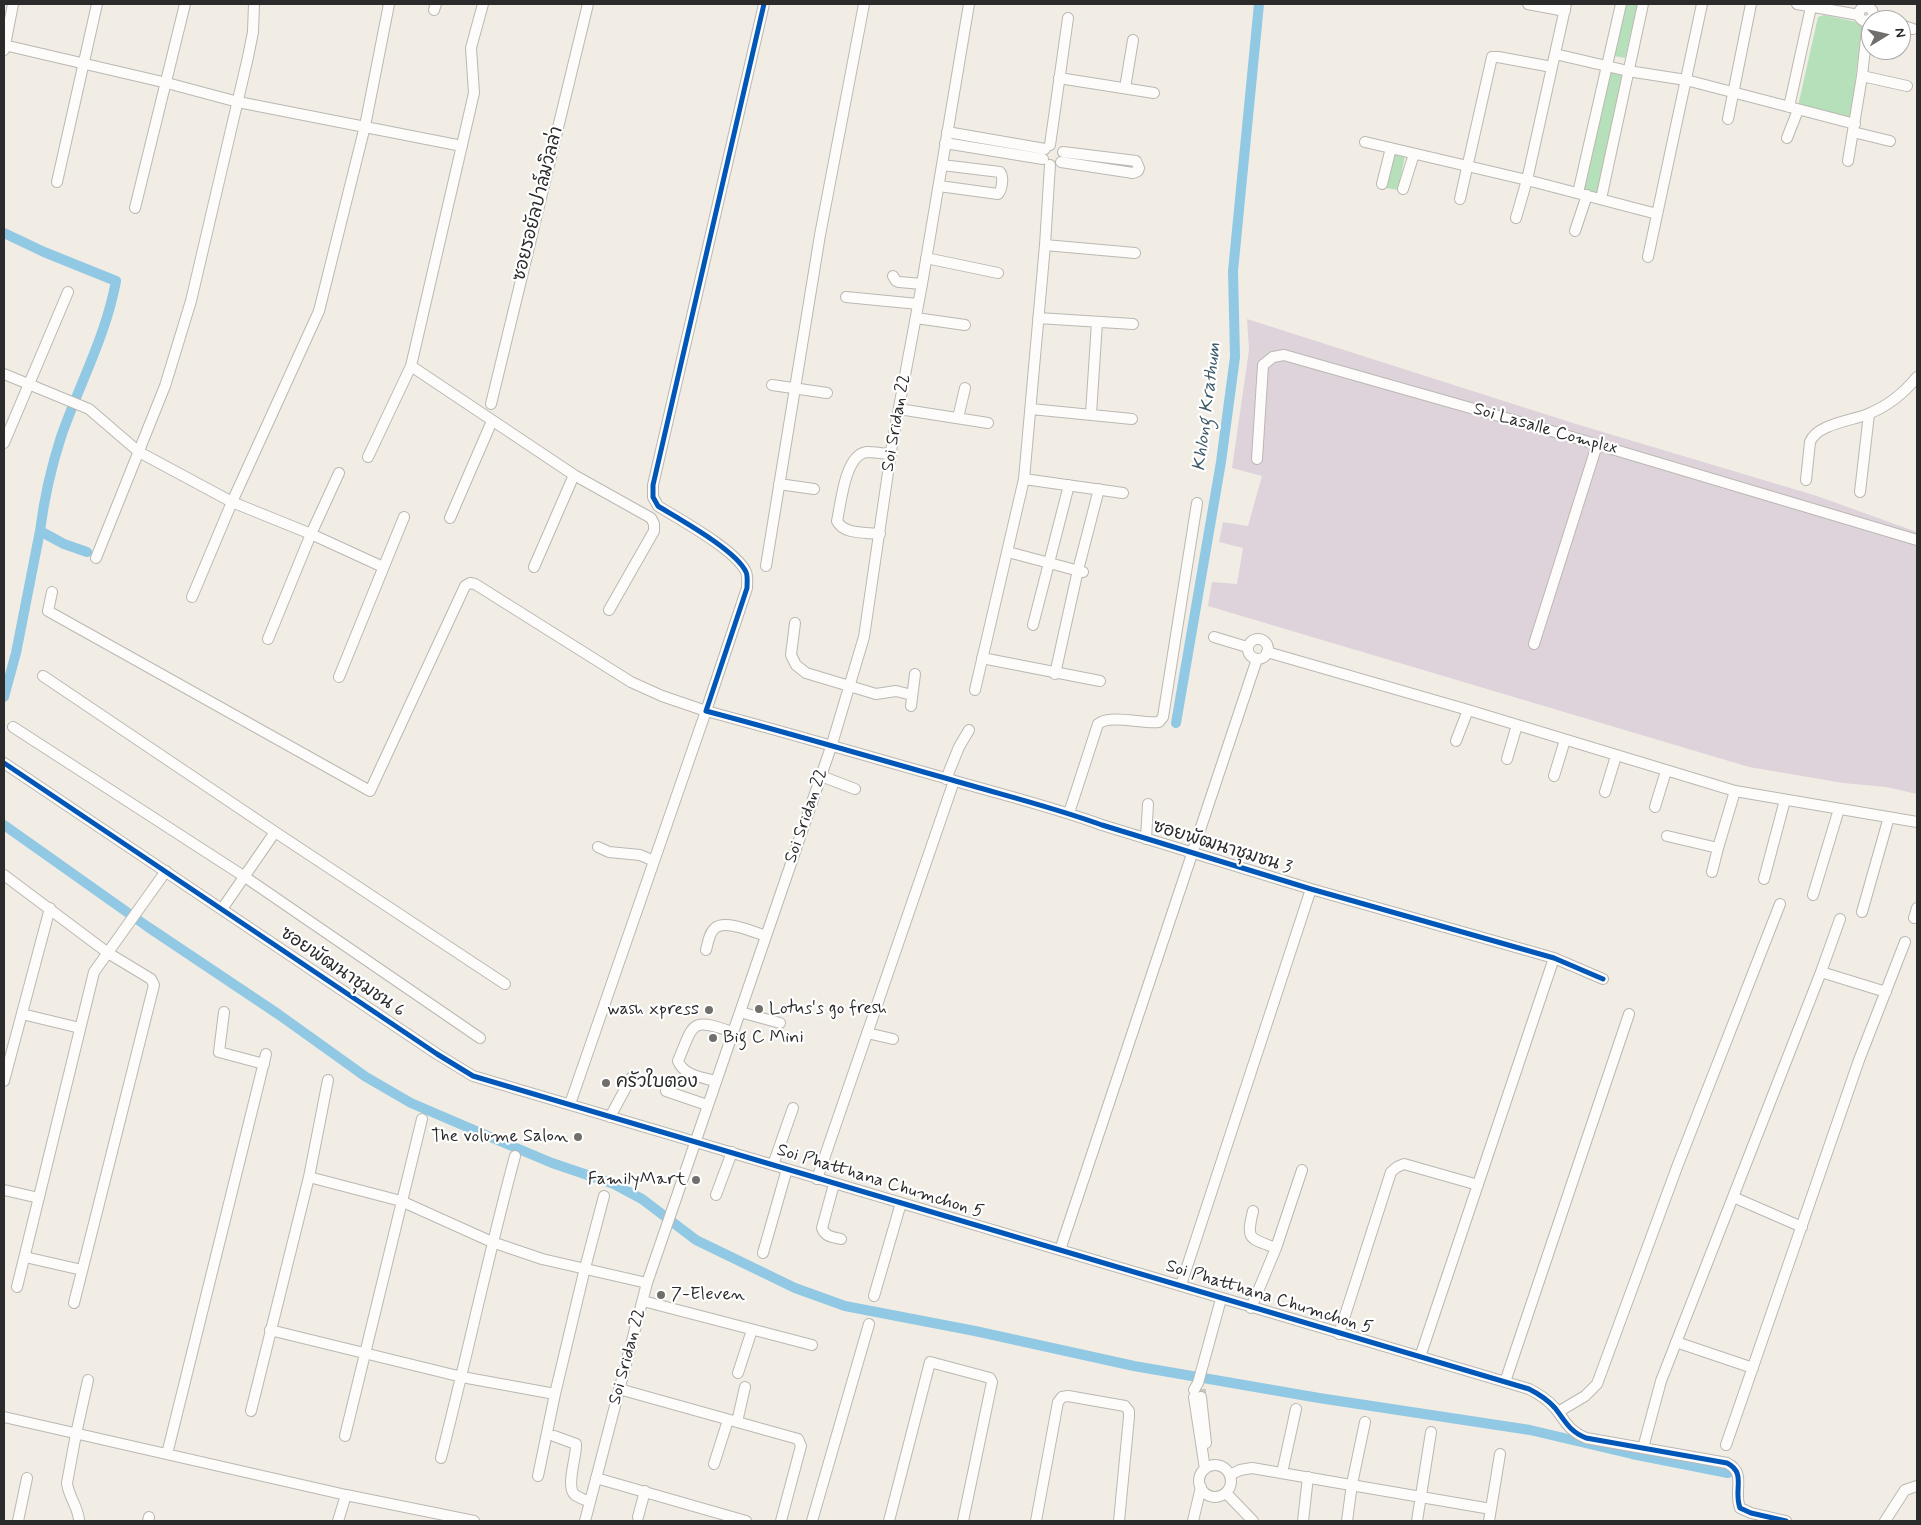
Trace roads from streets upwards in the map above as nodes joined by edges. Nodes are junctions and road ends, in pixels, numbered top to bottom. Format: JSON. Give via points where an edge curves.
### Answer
{"nodes":[{"id":1,"x":13,"y":4,"type":"edge"},
{"id":2,"x":97,"y":4,"type":"edge"},
{"id":3,"x":185,"y":4,"type":"edge"},
{"id":4,"x":254,"y":4,"type":"edge"},
{"id":5,"x":390,"y":4,"type":"edge"},
{"id":6,"x":483,"y":4,"type":"edge"},
{"id":7,"x":588,"y":4,"type":"edge"},
{"id":8,"x":764,"y":4,"type":"edge"},
{"id":9,"x":864,"y":4,"type":"edge"},
{"id":10,"x":968,"y":4,"type":"edge"},
{"id":11,"x":1528,"y":4,"type":"edge"},
{"id":12,"x":1621,"y":4,"type":"edge"},
{"id":13,"x":1643,"y":4,"type":"edge"},
{"id":14,"x":1702,"y":4,"type":"edge"},
{"id":15,"x":1751,"y":4,"type":"edge"},
{"id":16,"x":1797,"y":4,"type":"edge"},
{"id":17,"x":1565,"y":7,"type":"edge"},
{"id":18,"x":1811,"y":7,"type":"junction"},
{"id":19,"x":1861,"y":11,"type":"edge"},
{"id":20,"x":1068,"y":18,"type":"dead end"},
{"id":21,"x":1133,"y":40,"type":"dead end"},
{"id":22,"x":4,"y":47,"type":"edge"},
{"id":23,"x":1555,"y":54,"type":"junction"},
{"id":24,"x":1864,"y":60,"type":"edge"},
{"id":25,"x":83,"y":63,"type":"junction"},
{"id":26,"x":1607,"y":66,"type":"junction"},
{"id":27,"x":1552,"y":67,"type":"junction"},
{"id":28,"x":1628,"y":71,"type":"junction"},
{"id":29,"x":1862,"y":76,"type":"junction"},
{"id":30,"x":1059,"y":78,"type":"junction"},
{"id":31,"x":1686,"y":80,"type":"junction"},
{"id":32,"x":167,"y":83,"type":"junction"},
{"id":33,"x":1907,"y":86,"type":"dead end"},
{"id":34,"x":1125,"y":88,"type":"junction"},
{"id":35,"x":1733,"y":92,"type":"junction"},
{"id":36,"x":1154,"y":93,"type":"dead end"},
{"id":37,"x":238,"y":102,"type":"junction"},
{"id":38,"x":1793,"y":108,"type":"junction"},
{"id":39,"x":1728,"y":118,"type":"dead end"},
{"id":40,"x":365,"y":126,"type":"junction"},
{"id":41,"x":1854,"y":128,"type":"junction"},
{"id":42,"x":947,"y":132,"type":"junction"},
{"id":43,"x":1787,"y":138,"type":"dead end"},
{"id":44,"x":1890,"y":141,"type":"dead end"},
{"id":45,"x":1365,"y":142,"type":"dead end"},
{"id":46,"x":946,"y":143,"type":"junction"},
{"id":47,"x":462,"y":146,"type":"junction"},
{"id":48,"x":1391,"y":148,"type":"junction"},
{"id":49,"x":1047,"y":154,"type":"junction"},
{"id":50,"x":1414,"y":154,"type":"junction"},
{"id":51,"x":1062,"y":157,"type":"junction"},
{"id":52,"x":1848,"y":161,"type":"dead end"},
{"id":53,"x":942,"y":165,"type":"junction"},
{"id":54,"x":1467,"y":167,"type":"junction"},
{"id":55,"x":1527,"y":180,"type":"junction"},
{"id":56,"x":57,"y":182,"type":"dead end"},
{"id":57,"x":1382,"y":184,"type":"dead end"},
{"id":58,"x":938,"y":186,"type":"junction"},
{"id":59,"x":1403,"y":190,"type":"dead end"},
{"id":60,"x":1582,"y":194,"type":"junction"},
{"id":61,"x":1601,"y":199,"type":"junction"},
{"id":62,"x":1460,"y":200,"type":"dead end"},
{"id":63,"x":135,"y":208,"type":"dead end"},
{"id":64,"x":1657,"y":214,"type":"junction"},
{"id":65,"x":1516,"y":218,"type":"dead end"},
{"id":66,"x":1575,"y":231,"type":"dead end"},
{"id":67,"x":1045,"y":245,"type":"junction"},
{"id":68,"x":1135,"y":253,"type":"dead end"},
{"id":69,"x":1648,"y":257,"type":"dead end"},
{"id":70,"x":926,"y":258,"type":"junction"},
{"id":71,"x":998,"y":273,"type":"dead end"},
{"id":72,"x":893,"y":276,"type":"dead end"},
{"id":73,"x":922,"y":284,"type":"junction"},
{"id":74,"x":68,"y":292,"type":"dead end"},
{"id":75,"x":846,"y":296,"type":"dead end"},
{"id":76,"x":918,"y":304,"type":"junction"},
{"id":77,"x":916,"y":318,"type":"junction"},
{"id":78,"x":1038,"y":318,"type":"junction"},
{"id":79,"x":1098,"y":322,"type":"junction"},
{"id":80,"x":1133,"y":324,"type":"dead end"},
{"id":81,"x":965,"y":325,"type":"dead end"},
{"id":82,"x":411,"y":366,"type":"junction"},
{"id":83,"x":4,"y":374,"type":"edge"},
{"id":84,"x":1917,"y":377,"type":"edge"},
{"id":85,"x":28,"y":384,"type":"junction"},
{"id":86,"x":772,"y":385,"type":"dead end"},
{"id":87,"x":795,"y":388,"type":"junction"},
{"id":88,"x":966,"y":388,"type":"dead end"},
{"id":89,"x":827,"y":393,"type":"dead end"},
{"id":90,"x":491,"y":404,"type":"dead end"},
{"id":91,"x":899,"y":409,"type":"junction"},
{"id":92,"x":1031,"y":409,"type":"junction"},
{"id":93,"x":1091,"y":414,"type":"junction"},
{"id":94,"x":1869,"y":414,"type":"junction"},
{"id":95,"x":958,"y":418,"type":"junction"},
{"id":96,"x":1132,"y":419,"type":"dead end"},
{"id":97,"x":492,"y":420,"type":"junction"},
{"id":98,"x":988,"y":423,"type":"dead end"},
{"id":99,"x":4,"y":443,"type":"edge"},
{"id":100,"x":1597,"y":445,"type":"junction"},
{"id":101,"x":139,"y":452,"type":"junction"},
{"id":102,"x":891,"y":454,"type":"junction"},
{"id":103,"x":368,"y":457,"type":"dead end"},
{"id":104,"x":1257,"y":459,"type":"dead end"},
{"id":105,"x":339,"y":473,"type":"dead end"},
{"id":106,"x":574,"y":475,"type":"junction"},
{"id":107,"x":1024,"y":479,"type":"junction"},
{"id":108,"x":1806,"y":480,"type":"dead end"},
{"id":109,"x":779,"y":484,"type":"junction"},
{"id":110,"x":1068,"y":485,"type":"junction"},
{"id":111,"x":814,"y":489,"type":"dead end"},
{"id":112,"x":1099,"y":489,"type":"junction"},
{"id":113,"x":1123,"y":492,"type":"dead end"},
{"id":114,"x":1860,"y":492,"type":"dead end"},
{"id":115,"x":232,"y":502,"type":"junction"},
{"id":116,"x":1197,"y":503,"type":"dead end"},
{"id":117,"x":404,"y":517,"type":"dead end"},
{"id":118,"x":450,"y":518,"type":"dead end"},
{"id":119,"x":311,"y":534,"type":"junction"},
{"id":120,"x":880,"y":534,"type":"junction"},
{"id":121,"x":1917,"y":540,"type":"edge"},
{"id":122,"x":1008,"y":552,"type":"junction"},
{"id":123,"x":96,"y":558,"type":"dead end"},
{"id":124,"x":1049,"y":563,"type":"junction"},
{"id":125,"x":766,"y":566,"type":"dead end"},
{"id":126,"x":383,"y":567,"type":"junction"},
{"id":127,"x":534,"y":567,"type":"dead end"},
{"id":128,"x":1081,"y":571,"type":"junction"},
{"id":129,"x":52,"y":592,"type":"dead end"},
{"id":130,"x":192,"y":598,"type":"dead end"},
{"id":131,"x":609,"y":610,"type":"dead end"},
{"id":132,"x":795,"y":623,"type":"dead end"},
{"id":133,"x":1033,"y":625,"type":"dead end"},
{"id":134,"x":1214,"y":637,"type":"dead end"},
{"id":135,"x":268,"y":639,"type":"dead end"},
{"id":136,"x":1534,"y":644,"type":"dead end"},
{"id":137,"x":1247,"y":647,"type":"junction"},
{"id":138,"x":1267,"y":652,"type":"junction"},
{"id":139,"x":982,"y":658,"type":"junction"},
{"id":140,"x":1257,"y":659,"type":"junction"},
{"id":141,"x":914,"y":674,"type":"dead end"},
{"id":142,"x":1055,"y":674,"type":"junction"},
{"id":143,"x":44,"y":676,"type":"dead end"},
{"id":144,"x":339,"y":677,"type":"dead end"},
{"id":145,"x":1100,"y":681,"type":"dead end"},
{"id":146,"x":849,"y":687,"type":"junction"},
{"id":147,"x":975,"y":690,"type":"dead end"},
{"id":148,"x":912,"y":695,"type":"junction"},
{"id":149,"x":911,"y":706,"type":"dead end"},
{"id":150,"x":706,"y":710,"type":"junction"},
{"id":151,"x":1468,"y":710,"type":"junction"},
{"id":152,"x":1517,"y":726,"type":"junction"},
{"id":153,"x":12,"y":727,"type":"dead end"},
{"id":154,"x":969,"y":730,"type":"dead end"},
{"id":155,"x":1565,"y":740,"type":"junction"},
{"id":156,"x":1456,"y":741,"type":"dead end"},
{"id":157,"x":832,"y":744,"type":"junction"},
{"id":158,"x":1616,"y":756,"type":"junction"},
{"id":159,"x":1507,"y":759,"type":"dead end"},
{"id":160,"x":4,"y":764,"type":"edge"},
{"id":161,"x":1666,"y":771,"type":"junction"},
{"id":162,"x":821,"y":776,"type":"junction"},
{"id":163,"x":1554,"y":776,"type":"dead end"},
{"id":164,"x":950,"y":780,"type":"junction"},
{"id":165,"x":855,"y":789,"type":"dead end"},
{"id":166,"x":1735,"y":791,"type":"junction"},
{"id":167,"x":1605,"y":792,"type":"dead end"},
{"id":168,"x":1786,"y":800,"type":"junction"},
{"id":169,"x":1148,"y":804,"type":"dead end"},
{"id":170,"x":1655,"y":807,"type":"dead end"},
{"id":171,"x":1839,"y":809,"type":"junction"},
{"id":172,"x":1070,"y":813,"type":"junction"},
{"id":173,"x":1889,"y":817,"type":"junction"},
{"id":174,"x":1917,"y":822,"type":"edge"},
{"id":175,"x":275,"y":832,"type":"junction"},
{"id":176,"x":1667,"y":836,"type":"dead end"},
{"id":177,"x":1146,"y":839,"type":"junction"},
{"id":178,"x":598,"y":847,"type":"dead end"},
{"id":179,"x":1718,"y":848,"type":"junction"},
{"id":180,"x":1193,"y":852,"type":"junction"},
{"id":181,"x":654,"y":861,"type":"junction"},
{"id":182,"x":166,"y":871,"type":"junction"},
{"id":183,"x":1712,"y":872,"type":"dead end"},
{"id":184,"x":4,"y":875,"type":"edge"},
{"id":185,"x":245,"y":878,"type":"junction"},
{"id":186,"x":1764,"y":879,"type":"dead end"},
{"id":187,"x":1311,"y":889,"type":"junction"},
{"id":188,"x":1813,"y":895,"type":"dead end"},
{"id":189,"x":1780,"y":904,"type":"dead end"},
{"id":190,"x":50,"y":908,"type":"junction"},
{"id":191,"x":1917,"y":908,"type":"edge"},
{"id":192,"x":222,"y":909,"type":"junction"},
{"id":193,"x":1862,"y":912,"type":"dead end"},
{"id":194,"x":1914,"y":918,"type":"dead end"},
{"id":195,"x":1840,"y":919,"type":"dead end"},
{"id":196,"x":766,"y":936,"type":"junction"},
{"id":197,"x":1905,"y":942,"type":"dead end"},
{"id":198,"x":706,"y":950,"type":"dead end"},
{"id":199,"x":108,"y":953,"type":"junction"},
{"id":200,"x":1554,"y":958,"type":"junction"},
{"id":201,"x":1821,"y":972,"type":"junction"},
{"id":202,"x":1603,"y":979,"type":"dead end"},
{"id":203,"x":505,"y":984,"type":"dead end"},
{"id":204,"x":1886,"y":992,"type":"junction"},
{"id":205,"x":224,"y":1012,"type":"dead end"},
{"id":206,"x":740,"y":1012,"type":"junction"},
{"id":207,"x":22,"y":1014,"type":"junction"},
{"id":208,"x":1629,"y":1014,"type":"dead end"},
{"id":209,"x":780,"y":1023,"type":"dead end"},
{"id":210,"x":80,"y":1028,"type":"junction"},
{"id":211,"x":732,"y":1032,"type":"junction"},
{"id":212,"x":867,"y":1033,"type":"junction"},
{"id":213,"x":480,"y":1038,"type":"dead end"},
{"id":214,"x":893,"y":1039,"type":"dead end"},
{"id":215,"x":631,"y":1078,"type":"dead end"},
{"id":216,"x":4,"y":1080,"type":"edge"},
{"id":217,"x":328,"y":1080,"type":"dead end"},
{"id":218,"x":715,"y":1081,"type":"junction"},
{"id":219,"x":666,"y":1091,"type":"dead end"},
{"id":220,"x":570,"y":1104,"type":"junction"},
{"id":221,"x":707,"y":1105,"type":"junction"},
{"id":222,"x":793,"y":1108,"type":"dead end"},
{"id":223,"x":610,"y":1117,"type":"junction"},
{"id":224,"x":422,"y":1120,"type":"dead end"},
{"id":225,"x":695,"y":1140,"type":"junction"},
{"id":226,"x":732,"y":1152,"type":"junction"},
{"id":227,"x":515,"y":1156,"type":"dead end"},
{"id":228,"x":773,"y":1165,"type":"junction"},
{"id":229,"x":787,"y":1169,"type":"junction"},
{"id":230,"x":1302,"y":1170,"type":"dead end"},
{"id":231,"x":309,"y":1176,"type":"junction"},
{"id":232,"x":817,"y":1178,"type":"junction"},
{"id":233,"x":834,"y":1184,"type":"junction"},
{"id":234,"x":1478,"y":1185,"type":"junction"},
{"id":235,"x":4,"y":1190,"type":"edge"},
{"id":236,"x":716,"y":1195,"type":"dead end"},
{"id":237,"x":604,"y":1196,"type":"dead end"},
{"id":238,"x":1733,"y":1197,"type":"junction"},
{"id":239,"x":39,"y":1198,"type":"junction"},
{"id":240,"x":401,"y":1201,"type":"junction"},
{"id":241,"x":901,"y":1203,"type":"junction"},
{"id":242,"x":1253,"y":1211,"type":"dead end"},
{"id":243,"x":1802,"y":1228,"type":"junction"},
{"id":244,"x":842,"y":1239,"type":"dead end"},
{"id":245,"x":492,"y":1242,"type":"junction"},
{"id":246,"x":1276,"y":1248,"type":"junction"},
{"id":247,"x":1060,"y":1250,"type":"junction"},
{"id":248,"x":763,"y":1253,"type":"dead end"},
{"id":249,"x":25,"y":1257,"type":"junction"},
{"id":250,"x":585,"y":1268,"type":"junction"},
{"id":251,"x":82,"y":1270,"type":"junction"},
{"id":252,"x":647,"y":1283,"type":"junction"},
{"id":253,"x":1180,"y":1286,"type":"junction"},
{"id":254,"x":18,"y":1288,"type":"dead end"},
{"id":255,"x":874,"y":1296,"type":"dead end"},
{"id":256,"x":1221,"y":1299,"type":"junction"},
{"id":257,"x":643,"y":1301,"type":"junction"},
{"id":258,"x":74,"y":1303,"type":"dead end"},
{"id":259,"x":1251,"y":1308,"type":"junction"},
{"id":260,"x":869,"y":1324,"type":"dead end"},
{"id":261,"x":270,"y":1330,"type":"junction"},
{"id":262,"x":752,"y":1330,"type":"junction"},
{"id":263,"x":1340,"y":1334,"type":"junction"},
{"id":264,"x":1676,"y":1342,"type":"junction"},
{"id":265,"x":812,"y":1346,"type":"dead end"},
{"id":266,"x":366,"y":1353,"type":"junction"},
{"id":267,"x":1420,"y":1357,"type":"junction"},
{"id":268,"x":1753,"y":1368,"type":"junction"},
{"id":269,"x":738,"y":1373,"type":"dead end"},
{"id":270,"x":462,"y":1376,"type":"junction"},
{"id":271,"x":88,"y":1380,"type":"dead end"},
{"id":272,"x":1505,"y":1382,"type":"junction"},
{"id":273,"x":745,"y":1387,"type":"dead end"},
{"id":274,"x":619,"y":1389,"type":"junction"},
{"id":275,"x":555,"y":1394,"type":"junction"},
{"id":276,"x":1296,"y":1409,"type":"dead end"},
{"id":277,"x":251,"y":1412,"type":"dead end"},
{"id":278,"x":1558,"y":1412,"type":"junction"},
{"id":279,"x":4,"y":1417,"type":"edge"},
{"id":280,"x":733,"y":1421,"type":"junction"},
{"id":281,"x":1365,"y":1422,"type":"dead end"},
{"id":282,"x":1431,"y":1432,"type":"dead end"},
{"id":283,"x":76,"y":1434,"type":"junction"},
{"id":284,"x":344,"y":1436,"type":"dead end"},
{"id":285,"x":554,"y":1436,"type":"dead end"},
{"id":286,"x":1726,"y":1445,"type":"dead end"},
{"id":287,"x":1643,"y":1448,"type":"junction"},
{"id":288,"x":167,"y":1454,"type":"junction"},
{"id":289,"x":1500,"y":1454,"type":"dead end"},
{"id":290,"x":441,"y":1458,"type":"dead end"},
{"id":291,"x":714,"y":1464,"type":"dead end"},
{"id":292,"x":1207,"y":1468,"type":"junction"},
{"id":293,"x":1282,"y":1473,"type":"junction"},
{"id":294,"x":1230,"y":1475,"type":"junction"},
{"id":295,"x":538,"y":1476,"type":"dead end"},
{"id":296,"x":1308,"y":1477,"type":"junction"},
{"id":297,"x":27,"y":1478,"type":"dead end"},
{"id":298,"x":596,"y":1478,"type":"junction"},
{"id":299,"x":1352,"y":1484,"type":"junction"},
{"id":300,"x":1917,"y":1486,"type":"edge"},
{"id":301,"x":1201,"y":1488,"type":"junction"},
{"id":302,"x":645,"y":1491,"type":"junction"},
{"id":303,"x":1226,"y":1493,"type":"junction"},
{"id":304,"x":346,"y":1495,"type":"junction"},
{"id":305,"x":1421,"y":1496,"type":"junction"},
{"id":306,"x":590,"y":1502,"type":"junction"},
{"id":307,"x":1491,"y":1509,"type":"junction"},
{"id":308,"x":434,"y":1517,"type":"edge"},
{"id":309,"x":638,"y":1517,"type":"dead end"},
{"id":310,"x":18,"y":1521,"type":"edge"},
{"id":311,"x":78,"y":1521,"type":"edge"},
{"id":312,"x":338,"y":1521,"type":"edge"},
{"id":313,"x":474,"y":1521,"type":"edge"},
{"id":314,"x":585,"y":1521,"type":"edge"},
{"id":315,"x":746,"y":1521,"type":"edge"},
{"id":316,"x":781,"y":1521,"type":"edge"},
{"id":317,"x":812,"y":1521,"type":"edge"},
{"id":318,"x":889,"y":1521,"type":"edge"},
{"id":319,"x":963,"y":1521,"type":"edge"},
{"id":320,"x":1036,"y":1521,"type":"edge"},
{"id":321,"x":1119,"y":1521,"type":"edge"},
{"id":322,"x":1192,"y":1521,"type":"edge"},
{"id":323,"x":1253,"y":1521,"type":"edge"},
{"id":324,"x":1302,"y":1521,"type":"edge"},
{"id":325,"x":1347,"y":1521,"type":"edge"},
{"id":326,"x":1417,"y":1521,"type":"edge"},
{"id":327,"x":1489,"y":1521,"type":"edge"},
{"id":328,"x":1786,"y":1521,"type":"edge"},
{"id":329,"x":1885,"y":1521,"type":"edge"}],
"edges":[{"from":1,"to":22,"type":"street"},
{"from":2,"to":25,"type":"street"},
{"from":3,"to":32,"type":"street"},
{"from":4,"to":37,"type":"street","via":[[253,32]]},
{"from":5,"to":40,"type":"street"},
{"from":6,"to":47,"type":"street","via":[[471,46],[474,93]]},
{"from":7,"to":90,"type":"street","name":"ซอยรอยัลปาล์มวิลล่า"},
{"from":8,"to":150,"type":"street","via":[[653,485],[653,497],[658,506],[713,541],[739,562],[746,573],[747,588]]},
{"from":9,"to":87,"type":"street"},
{"from":10,"to":42,"type":"street","name":"Soi Sridan 22"},
{"from":11,"to":17,"type":"street"},
{"from":12,"to":26,"type":"street"},
{"from":13,"to":28,"type":"street"},
{"from":14,"to":31,"type":"street"},
{"from":15,"to":35,"type":"street"},
{"from":16,"to":18,"type":"street"},
{"from":17,"to":23,"type":"street"},
{"from":18,"to":19,"type":"street"},
{"from":18,"to":38,"type":"street"},
{"from":20,"to":30,"type":"street"},
{"from":21,"to":34,"type":"street"},
{"from":22,"to":25,"type":"street"},
{"from":23,"to":26,"type":"street"},
{"from":23,"to":27,"type":"street"},
{"from":24,"to":29,"type":"street"},
{"from":25,"to":32,"type":"street"},
{"from":25,"to":56,"type":"street"},
{"from":26,"to":28,"type":"street"},
{"from":26,"to":60,"type":"street"},
{"from":27,"to":54,"type":"street","via":[[1492,57]]},
{"from":27,"to":55,"type":"street"},
{"from":28,"to":31,"type":"street"},
{"from":28,"to":61,"type":"street"},
{"from":29,"to":33,"type":"street"},
{"from":29,"to":41,"type":"street"},
{"from":30,"to":34,"type":"street"},
{"from":30,"to":49,"type":"street"},
{"from":31,"to":35,"type":"street"},
{"from":31,"to":64,"type":"street"},
{"from":32,"to":37,"type":"street"},
{"from":32,"to":63,"type":"street"},
{"from":34,"to":36,"type":"street"},
{"from":35,"to":38,"type":"street"},
{"from":35,"to":39,"type":"street"},
{"from":37,"to":40,"type":"street"},
{"from":37,"to":101,"type":"street","via":[[192,301],[165,386]]},
{"from":38,"to":41,"type":"street"},
{"from":38,"to":43,"type":"street"},
{"from":40,"to":47,"type":"street"},
{"from":40,"to":115,"type":"street","via":[[319,311]]},
{"from":41,"to":44,"type":"street"},
{"from":41,"to":52,"type":"street"},
{"from":42,"to":46,"type":"street","name":"Soi Sridan 22"},
{"from":42,"to":49,"type":"street"},
{"from":45,"to":48,"type":"street"},
{"from":46,"to":49,"type":"street"},
{"from":46,"to":53,"type":"street","name":"Soi Sridan 22"},
{"from":47,"to":82,"type":"street"},
{"from":48,"to":50,"type":"street"},
{"from":48,"to":57,"type":"street"},
{"from":49,"to":51,"type":"street","via":[[1054,166]]},
{"from":49,"to":51,"type":"street","via":[[1057,145]]},
{"from":49,"to":67,"type":"street"},
{"from":50,"to":54,"type":"street"},
{"from":50,"to":59,"type":"street"},
{"from":51,"to":51,"type":"street","via":[[1136,161],[1139,168],[1133,173]]},
{"from":53,"to":58,"type":"street","name":"Soi Sridan 22"},
{"from":53,"to":58,"type":"street","via":[[1000,172],[1003,176],[998,194]]},
{"from":54,"to":55,"type":"street"},
{"from":54,"to":62,"type":"street"},
{"from":55,"to":60,"type":"street"},
{"from":55,"to":65,"type":"street"},
{"from":58,"to":70,"type":"street","name":"Soi Sridan 22"},
{"from":60,"to":61,"type":"street"},
{"from":60,"to":66,"type":"street"},
{"from":61,"to":64,"type":"street"},
{"from":64,"to":69,"type":"street"},
{"from":67,"to":68,"type":"street"},
{"from":67,"to":78,"type":"street"},
{"from":70,"to":71,"type":"street"},
{"from":70,"to":73,"type":"street","name":"Soi Sridan 22"},
{"from":72,"to":73,"type":"street","via":[[899,282]]},
{"from":73,"to":76,"type":"street","name":"Soi Sridan 22"},
{"from":74,"to":85,"type":"street"},
{"from":75,"to":76,"type":"street"},
{"from":76,"to":77,"type":"street","name":"Soi Sridan 22"},
{"from":77,"to":81,"type":"street"},
{"from":77,"to":91,"type":"street","name":"Soi Sridan 22"},
{"from":78,"to":79,"type":"street"},
{"from":78,"to":92,"type":"street"},
{"from":79,"to":80,"type":"street"},
{"from":79,"to":93,"type":"street"},
{"from":82,"to":97,"type":"street"},
{"from":82,"to":103,"type":"street"},
{"from":83,"to":85,"type":"street"},
{"from":84,"to":94,"type":"street","via":[[1900,395]]},
{"from":85,"to":99,"type":"street"},
{"from":85,"to":101,"type":"street","via":[[89,409]]},
{"from":86,"to":87,"type":"street"},
{"from":87,"to":89,"type":"street"},
{"from":87,"to":109,"type":"street"},
{"from":88,"to":95,"type":"street"},
{"from":91,"to":95,"type":"street"},
{"from":91,"to":102,"type":"street","name":"Soi Sridan 22"},
{"from":92,"to":93,"type":"street"},
{"from":92,"to":107,"type":"street"},
{"from":93,"to":96,"type":"street"},
{"from":94,"to":108,"type":"street","via":[[1824,428],[1812,436]]},
{"from":94,"to":114,"type":"street"},
{"from":95,"to":98,"type":"street"},
{"from":97,"to":106,"type":"street"},
{"from":97,"to":118,"type":"street"},
{"from":100,"to":104,"type":"street","name":"Soi Lasalle Complex","via":[[1284,355],[1272,357],[1263,365]]},
{"from":100,"to":121,"type":"street","name":"Soi Lasalle Complex"},
{"from":100,"to":136,"type":"street"},
{"from":101,"to":115,"type":"street"},
{"from":101,"to":123,"type":"street"},
{"from":102,"to":120,"type":"street","name":"Soi Sridan 22"},
{"from":102,"to":120,"type":"street","via":[[866,452],[850,465],[837,521],[846,530]]},
{"from":105,"to":119,"type":"street"},
{"from":106,"to":127,"type":"street"},
{"from":106,"to":131,"type":"street","via":[[651,518],[654,524],[654,530]]},
{"from":107,"to":110,"type":"street"},
{"from":107,"to":122,"type":"street"},
{"from":109,"to":111,"type":"street"},
{"from":109,"to":125,"type":"street"},
{"from":110,"to":112,"type":"street"},
{"from":110,"to":124,"type":"street"},
{"from":112,"to":113,"type":"street"},
{"from":112,"to":128,"type":"street"},
{"from":115,"to":119,"type":"street"},
{"from":115,"to":130,"type":"street"},
{"from":116,"to":172,"type":"street","via":[[1163,717],[1159,722],[1151,723],[1109,719],[1098,724]]},
{"from":117,"to":126,"type":"street"},
{"from":119,"to":126,"type":"street"},
{"from":119,"to":135,"type":"street"},
{"from":120,"to":146,"type":"street","name":"Soi Sridan 22","via":[[864,637]]},
{"from":122,"to":124,"type":"street"},
{"from":122,"to":139,"type":"street"},
{"from":124,"to":128,"type":"street"},
{"from":124,"to":133,"type":"street"},
{"from":126,"to":144,"type":"street"},
{"from":128,"to":142,"type":"street"},
{"from":129,"to":150,"type":"street","name":"ซอยพัฒนาชุมชน 3","via":[[48,611],[370,791],[465,586],[470,584],[475,584],[631,682]]},
{"from":132,"to":146,"type":"street","via":[[791,655],[796,665],[806,673]]},
{"from":134,"to":137,"type":"street"},
{"from":137,"to":138,"type":"street","via":[[1250,641],[1260,639],[1266,643]]},
{"from":137,"to":140,"type":"street","via":[[1250,656]]},
{"from":138,"to":140,"type":"street","via":[[1263,658]]},
{"from":138,"to":151,"type":"street"},
{"from":139,"to":142,"type":"street"},
{"from":139,"to":147,"type":"street"},
{"from":140,"to":180,"type":"street"},
{"from":141,"to":148,"type":"street"},
{"from":142,"to":145,"type":"street"},
{"from":143,"to":175,"type":"street"},
{"from":146,"to":148,"type":"street","via":[[876,694],[896,691]]},
{"from":146,"to":157,"type":"street","name":"Soi Sridan 22"},
{"from":148,"to":149,"type":"street"},
{"from":150,"to":157,"type":"street","name":"ซอยพัฒนาชุมชน 3"},
{"from":150,"to":181,"type":"street"},
{"from":151,"to":152,"type":"street"},
{"from":151,"to":156,"type":"street"},
{"from":152,"to":155,"type":"street"},
{"from":152,"to":159,"type":"street"},
{"from":153,"to":185,"type":"street"},
{"from":154,"to":164,"type":"street","via":[[959,747]]},
{"from":155,"to":158,"type":"street"},
{"from":155,"to":163,"type":"street"},
{"from":157,"to":162,"type":"street","name":"Soi Sridan 22"},
{"from":157,"to":164,"type":"street","name":"ซอยพัฒนาชุมชน 3"},
{"from":158,"to":161,"type":"street"},
{"from":158,"to":167,"type":"street"},
{"from":160,"to":182,"type":"street","name":"ซอยพัฒนาชุมชน 6"},
{"from":161,"to":166,"type":"street"},
{"from":161,"to":170,"type":"street"},
{"from":162,"to":165,"type":"street"},
{"from":162,"to":196,"type":"street","name":"Soi Sridan 22"},
{"from":164,"to":172,"type":"street","name":"ซอยพัฒนาชุมชน 3"},
{"from":164,"to":212,"type":"street"},
{"from":166,"to":168,"type":"street"},
{"from":166,"to":179,"type":"street"},
{"from":168,"to":171,"type":"street"},
{"from":168,"to":186,"type":"street"},
{"from":169,"to":177,"type":"street"},
{"from":171,"to":173,"type":"street"},
{"from":171,"to":188,"type":"street"},
{"from":172,"to":177,"type":"street","name":"ซอยพัฒนาชุมชน 3"},
{"from":173,"to":174,"type":"street"},
{"from":173,"to":193,"type":"street"},
{"from":175,"to":185,"type":"street"},
{"from":175,"to":203,"type":"street"},
{"from":176,"to":179,"type":"street"},
{"from":177,"to":180,"type":"street","name":"ซอยพัฒนาชุมชน 3"},
{"from":178,"to":181,"type":"street"},
{"from":179,"to":183,"type":"street"},
{"from":180,"to":187,"type":"street","name":"ซอยพัฒนาชุมชน 3"},
{"from":180,"to":247,"type":"street"},
{"from":181,"to":220,"type":"street"},
{"from":182,"to":192,"type":"street","name":"ซอยพัฒนาชุมชน 6"},
{"from":182,"to":199,"type":"street"},
{"from":184,"to":190,"type":"street"},
{"from":185,"to":192,"type":"street"},
{"from":185,"to":213,"type":"street"},
{"from":187,"to":200,"type":"street","name":"ซอยพัฒนาชุมชน 3"},
{"from":187,"to":253,"type":"street"},
{"from":189,"to":278,"type":"street","via":[[1677,1167],[1597,1384],[1585,1396]]},
{"from":190,"to":199,"type":"street"},
{"from":190,"to":207,"type":"street"},
{"from":191,"to":194,"type":"street"},
{"from":192,"to":220,"type":"street","name":"ซอยพัฒนาชุมชน 6","via":[[464,1072]]},
{"from":195,"to":201,"type":"street"},
{"from":196,"to":198,"type":"street","via":[[722,925],[715,928]]},
{"from":196,"to":206,"type":"street","name":"Soi Sridan 22"},
{"from":197,"to":204,"type":"street"},
{"from":199,"to":210,"type":"street","via":[[94,972]]},
{"from":199,"to":251,"type":"street","via":[[151,979],[154,985]]},
{"from":200,"to":202,"type":"street","name":"ซอยพัฒนาชุมชน 3"},
{"from":200,"to":234,"type":"street"},
{"from":201,"to":204,"type":"street"},
{"from":201,"to":238,"type":"street"},
{"from":204,"to":243,"type":"street","via":[[1859,1060]]},
{"from":205,"to":288,"type":"street","via":[[219,1052],[265,1059]]},
{"from":206,"to":209,"type":"street"},
{"from":206,"to":211,"type":"street","name":"Soi Sridan 22"},
{"from":207,"to":210,"type":"street"},
{"from":207,"to":216,"type":"street"},
{"from":208,"to":272,"type":"street"},
{"from":210,"to":239,"type":"street"},
{"from":211,"to":218,"type":"street","name":"Soi Sridan 22"},
{"from":211,"to":218,"type":"street","via":[[699,1024],[692,1030],[678,1061],[686,1072]]},
{"from":212,"to":214,"type":"street"},
{"from":212,"to":232,"type":"street"},
{"from":215,"to":223,"type":"street"},
{"from":217,"to":231,"type":"street"},
{"from":218,"to":221,"type":"street","name":"Soi Sridan 22"},
{"from":219,"to":221,"type":"street"},
{"from":220,"to":223,"type":"street","name":"ซอยพัฒนาชุมชน 6"},
{"from":221,"to":225,"type":"street","name":"Soi Sridan 22"},
{"from":222,"to":228,"type":"street"},
{"from":223,"to":225,"type":"street","name":"ซอยพัฒนาชุมชน 6"},
{"from":224,"to":240,"type":"street"},
{"from":225,"to":226,"type":"street","name":"Soi Phatthana Chumchon 5"},
{"from":225,"to":252,"type":"street","name":"Soi Sridan 22"},
{"from":226,"to":228,"type":"street","name":"Soi Phatthana Chumchon 5"},
{"from":226,"to":236,"type":"street"},
{"from":227,"to":245,"type":"street"},
{"from":228,"to":229,"type":"street","name":"Soi Phatthana Chumchon 5"},
{"from":229,"to":232,"type":"street","name":"Soi Phatthana Chumchon 5"},
{"from":229,"to":248,"type":"street"},
{"from":230,"to":246,"type":"street"},
{"from":231,"to":240,"type":"street"},
{"from":231,"to":261,"type":"street"},
{"from":232,"to":233,"type":"street","name":"Soi Phatthana Chumchon 5"},
{"from":233,"to":241,"type":"street","name":"Soi Phatthana Chumchon 5"},
{"from":233,"to":244,"type":"street","via":[[822,1228],[827,1236]]},
{"from":234,"to":263,"type":"street","via":[[1404,1164],[1391,1172]]},
{"from":234,"to":267,"type":"street"},
{"from":235,"to":239,"type":"street"},
{"from":237,"to":250,"type":"street"},
{"from":238,"to":243,"type":"street"},
{"from":238,"to":264,"type":"street"},
{"from":239,"to":249,"type":"street"},
{"from":240,"to":245,"type":"street"},
{"from":240,"to":266,"type":"street"},
{"from":241,"to":247,"type":"street","name":"Soi Phatthana Chumchon 5"},
{"from":241,"to":255,"type":"street"},
{"from":242,"to":246,"type":"street","via":[[1252,1239]]},
{"from":243,"to":268,"type":"street"},
{"from":245,"to":250,"type":"street","via":[[542,1259]]},
{"from":245,"to":270,"type":"street"},
{"from":246,"to":259,"type":"street"},
{"from":247,"to":253,"type":"street","name":"Soi Phatthana Chumchon 5"},
{"from":249,"to":251,"type":"street"},
{"from":249,"to":254,"type":"street"},
{"from":250,"to":252,"type":"street"},
{"from":250,"to":275,"type":"street"},
{"from":251,"to":258,"type":"street"},
{"from":252,"to":257,"type":"street","name":"Soi Sridan 22"},
{"from":253,"to":256,"type":"street","name":"Soi Phatthana Chumchon 5"},
{"from":256,"to":259,"type":"street","name":"Soi Phatthana Chumchon 5"},
{"from":256,"to":292,"type":"street","via":[[1198,1390]]},
{"from":257,"to":262,"type":"street"},
{"from":257,"to":274,"type":"street","name":"Soi Sridan 22"},
{"from":259,"to":263,"type":"street","name":"Soi Phatthana Chumchon 5"},
{"from":260,"to":317,"type":"street"},
{"from":261,"to":266,"type":"street"},
{"from":261,"to":277,"type":"street"},
{"from":262,"to":265,"type":"street"},
{"from":262,"to":269,"type":"street"},
{"from":263,"to":267,"type":"street","name":"Soi Phatthana Chumchon 5"},
{"from":264,"to":268,"type":"street"},
{"from":264,"to":287,"type":"street","via":[[1661,1381]]},
{"from":266,"to":270,"type":"street"},
{"from":266,"to":284,"type":"street"},
{"from":267,"to":272,"type":"street","name":"Soi Phatthana Chumchon 5"},
{"from":268,"to":286,"type":"street"},
{"from":270,"to":275,"type":"street"},
{"from":270,"to":290,"type":"street"},
{"from":271,"to":283,"type":"street"},
{"from":272,"to":278,"type":"street","name":"Soi Phatthana Chumchon 5","via":[[1544,1397]]},
{"from":273,"to":280,"type":"street"},
{"from":274,"to":280,"type":"street"},
{"from":274,"to":298,"type":"street","name":"Soi Sridan 22"},
{"from":275,"to":295,"type":"street"},
{"from":276,"to":293,"type":"street"},
{"from":278,"to":287,"type":"street","name":"Soi Phatthana Chumchon 5","via":[[1576,1434]]},
{"from":279,"to":283,"type":"street"},
{"from":280,"to":291,"type":"street"},
{"from":280,"to":316,"type":"street","via":[[800,1442]]},
{"from":281,"to":299,"type":"street"},
{"from":282,"to":305,"type":"street"},
{"from":283,"to":288,"type":"street"},
{"from":283,"to":311,"type":"street","via":[[66,1483]]},
{"from":285,"to":306,"type":"street","via":[[576,1444],[572,1490]]},
{"from":287,"to":328,"type":"street","name":"Soi Phatthana Chumchon 5","via":[[1735,1466],[1739,1474],[1737,1500],[1740,1508]]},
{"from":288,"to":304,"type":"street"},
{"from":289,"to":307,"type":"street"},
{"from":292,"to":294,"type":"street","via":[[1219,1466]]},
{"from":292,"to":301,"type":"street","via":[[1200,1478]]},
{"from":293,"to":294,"type":"street","via":[[1252,1468]]},
{"from":293,"to":296,"type":"street"},
{"from":294,"to":303,"type":"street","via":[[1231,1484]]},
{"from":296,"to":299,"type":"street"},
{"from":296,"to":324,"type":"street"},
{"from":297,"to":310,"type":"street"},
{"from":298,"to":302,"type":"street"},
{"from":298,"to":306,"type":"street","name":"Soi Sridan 22"},
{"from":299,"to":305,"type":"street"},
{"from":299,"to":325,"type":"street"},
{"from":300,"to":329,"type":"street","via":[[1905,1490]]},
{"from":301,"to":303,"type":"street","via":[[1212,1497]]},
{"from":301,"to":322,"type":"street"},
{"from":302,"to":309,"type":"street"},
{"from":302,"to":315,"type":"street"},
{"from":303,"to":323,"type":"street"},
{"from":304,"to":308,"type":"street"},
{"from":304,"to":312,"type":"street"},
{"from":305,"to":307,"type":"street"},
{"from":305,"to":326,"type":"street"},
{"from":306,"to":314,"type":"street","name":"Soi Sridan 22"},
{"from":307,"to":327,"type":"street"},
{"from":308,"to":313,"type":"street"},
{"from":318,"to":319,"type":"street","via":[[930,1362],[990,1378],[992,1382]]},
{"from":320,"to":321,"type":"street","via":[[1058,1402],[1062,1396],[1125,1406],[1128,1411]]}]}
